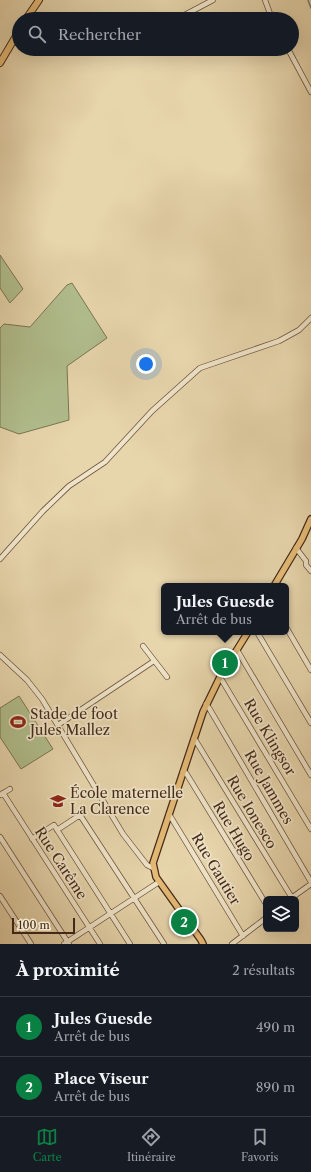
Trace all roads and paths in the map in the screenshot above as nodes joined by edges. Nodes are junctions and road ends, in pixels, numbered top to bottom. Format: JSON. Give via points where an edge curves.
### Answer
{"nodes":[{"id":1,"x":34,"y":0,"type":"edge"},
{"id":2,"x":39,"y":0,"type":"edge"},
{"id":3,"x":213,"y":0,"type":"edge"},
{"id":4,"x":264,"y":0,"type":"edge"},
{"id":5,"x":26,"y":12,"type":"edge"},
{"id":6,"x":31,"y":12,"type":"edge"},
{"id":7,"x":190,"y":12,"type":"edge"},
{"id":8,"x":269,"y":12,"type":"edge"},
{"id":9,"x":12,"y":35,"type":"edge"},
{"id":10,"x":12,"y":43,"type":"edge"},
{"id":11,"x":0,"y":55,"type":"edge"},
{"id":12,"x":292,"y":56,"type":"edge"},
{"id":13,"x":0,"y":63,"type":"edge"},
{"id":14,"x":311,"y":92,"type":"edge"},
{"id":15,"x":311,"y":318,"type":"edge"},
{"id":16,"x":311,"y":519,"type":"edge"},
{"id":17,"x":296,"y":548,"type":"junction"},
{"id":18,"x":0,"y":559,"type":"edge"},
{"id":19,"x":311,"y":571,"type":"edge"},
{"id":20,"x":276,"y":583,"type":"edge"},
{"id":21,"x":289,"y":632,"type":"edge"},
{"id":22,"x":246,"y":635,"type":"edge"},
{"id":23,"x":259,"y":635,"type":"edge"},
{"id":24,"x":143,"y":646,"type":"dead end"},
{"id":25,"x":237,"y":650,"type":"junction"},
{"id":26,"x":0,"y":654,"type":"edge"},
{"id":27,"x":154,"y":661,"type":"junction"},
{"id":28,"x":311,"y":670,"type":"edge"},
{"id":29,"x":167,"y":677,"type":"dead end"},
{"id":30,"x":220,"y":677,"type":"junction"},
{"id":31,"x":206,"y":704,"type":"junction"},
{"id":32,"x":311,"y":723,"type":"edge"},
{"id":33,"x":58,"y":725,"type":"junction"},
{"id":34,"x":194,"y":738,"type":"junction"},
{"id":35,"x":183,"y":771,"type":"junction"},
{"id":36,"x":311,"y":775,"type":"edge"},
{"id":37,"x":10,"y":789,"type":"dead end"},
{"id":38,"x":2,"y":794,"type":"edge"},
{"id":39,"x":169,"y":814,"type":"junction"},
{"id":40,"x":311,"y":829,"type":"edge"},
{"id":41,"x":57,"y":830,"type":"junction"},
{"id":42,"x":0,"y":838,"type":"edge"},
{"id":43,"x":32,"y":839,"type":"junction"},
{"id":44,"x":153,"y":868,"type":"junction"},
{"id":45,"x":159,"y":882,"type":"junction"},
{"id":46,"x":311,"y":883,"type":"edge"},
{"id":47,"x":0,"y":896,"type":"edge"},
{"id":48,"x":290,"y":896,"type":"edge"},
{"id":49,"x":294,"y":896,"type":"edge"},
{"id":50,"x":134,"y":898,"type":"junction"},
{"id":51,"x":263,"y":899,"type":"edge"},
{"id":52,"x":111,"y":914,"type":"junction"},
{"id":53,"x":263,"y":920,"type":"edge"},
{"id":54,"x":90,"y":927,"type":"junction"},
{"id":55,"x":243,"y":936,"type":"junction"},
{"id":56,"x":67,"y":943,"type":"edge"},
{"id":57,"x":31,"y":944,"type":"edge"},
{"id":58,"x":100,"y":944,"type":"edge"},
{"id":59,"x":130,"y":944,"type":"edge"},
{"id":60,"x":164,"y":944,"type":"edge"},
{"id":61,"x":203,"y":944,"type":"edge"},
{"id":62,"x":232,"y":944,"type":"edge"}],
"edges":[{"from":1,"to":5,"type":"highway"},
{"from":2,"to":6,"type":"highway"},
{"from":3,"to":7,"type":"street"},
{"from":4,"to":8,"type":"street"},
{"from":9,"to":11,"type":"highway"},
{"from":10,"to":13,"type":"highway"},
{"from":12,"to":14,"type":"street"},
{"from":15,"to":18,"type":"street","via":[[299,330],[279,342],[200,368],[152,411],[105,462],[70,486],[43,511]]},
{"from":16,"to":17,"type":"main road"},
{"from":17,"to":19,"type":"street"},
{"from":17,"to":20,"type":"main road"},
{"from":21,"to":28,"type":"street"},
{"from":22,"to":25,"type":"main road"},
{"from":23,"to":32,"type":"street"},
{"from":24,"to":27,"type":"street"},
{"from":25,"to":30,"type":"main road"},
{"from":25,"to":36,"type":"street"},
{"from":26,"to":33,"type":"street","via":[[27,680]]},
{"from":27,"to":29,"type":"street"},
{"from":27,"to":33,"type":"street"},
{"from":30,"to":31,"type":"main road"},
{"from":30,"to":40,"type":"street","name":"Rue Klingsor"},
{"from":31,"to":34,"type":"main road"},
{"from":31,"to":46,"type":"street","name":"Rue Jammes"},
{"from":33,"to":44,"type":"street","via":[[124,834],[147,865]]},
{"from":34,"to":35,"type":"main road"},
{"from":34,"to":48,"type":"street","name":"Rue Ionesco"},
{"from":35,"to":39,"type":"main road"},
{"from":35,"to":51,"type":"street","name":"Rue Hugo"},
{"from":37,"to":38,"type":"street"},
{"from":38,"to":43,"type":"street","name":"Rue Carême"},
{"from":39,"to":44,"type":"main road"},
{"from":39,"to":55,"type":"street","name":"Rue Gautier"},
{"from":41,"to":43,"type":"street","via":[[54,825]]},
{"from":41,"to":50,"type":"street","via":[[80,815]]},
{"from":41,"to":52,"type":"street"},
{"from":42,"to":56,"type":"street"},
{"from":43,"to":54,"type":"street","name":"Rue Carême"},
{"from":44,"to":45,"type":"main road"},
{"from":45,"to":50,"type":"street"},
{"from":45,"to":61,"type":"main road"},
{"from":46,"to":49,"type":"street"},
{"from":47,"to":57,"type":"street"},
{"from":50,"to":52,"type":"street"},
{"from":50,"to":60,"type":"street"},
{"from":52,"to":54,"type":"street"},
{"from":52,"to":59,"type":"street"},
{"from":53,"to":55,"type":"street"},
{"from":54,"to":56,"type":"street"},
{"from":54,"to":58,"type":"street","name":"Rue Carême"},
{"from":55,"to":62,"type":"street"}]}
